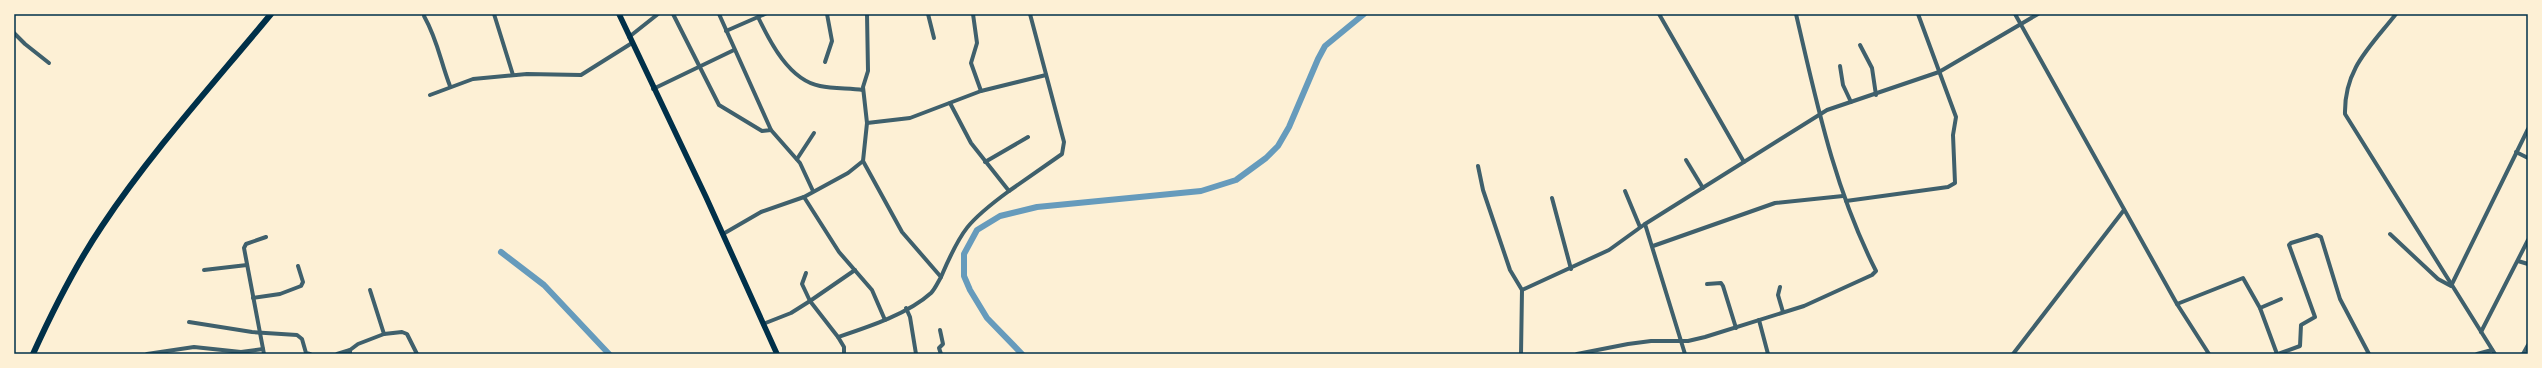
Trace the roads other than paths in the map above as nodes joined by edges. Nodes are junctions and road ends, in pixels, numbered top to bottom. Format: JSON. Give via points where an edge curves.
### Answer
{"nodes":[{"id":1,"x":271,"y":14,"type":"edge"},
{"id":2,"x":494,"y":14,"type":"edge"},
{"id":3,"x":619,"y":14,"type":"edge"},
{"id":4,"x":658,"y":14,"type":"edge"},
{"id":5,"x":673,"y":14,"type":"edge"},
{"id":6,"x":719,"y":14,"type":"edge"},
{"id":7,"x":765,"y":14,"type":"edge"},
{"id":8,"x":827,"y":14,"type":"edge"},
{"id":9,"x":867,"y":14,"type":"edge"},
{"id":10,"x":928,"y":14,"type":"edge"},
{"id":11,"x":973,"y":14,"type":"edge"},
{"id":12,"x":1030,"y":14,"type":"edge"},
{"id":13,"x":1659,"y":14,"type":"edge"},
{"id":14,"x":1796,"y":14,"type":"edge"},
{"id":15,"x":1918,"y":14,"type":"edge"},
{"id":16,"x":2015,"y":14,"type":"edge"},
{"id":17,"x":2038,"y":14,"type":"edge"},
{"id":18,"x":2396,"y":14,"type":"edge"},
{"id":19,"x":424,"y":16,"type":"dead end"},
{"id":20,"x":758,"y":17,"type":"junction"},
{"id":21,"x":2020,"y":23,"type":"junction"},
{"id":22,"x":726,"y":31,"type":"junction"},
{"id":23,"x":14,"y":33,"type":"edge"},
{"id":24,"x":629,"y":36,"type":"junction"},
{"id":25,"x":934,"y":38,"type":"dead end"},
{"id":26,"x":632,"y":43,"type":"junction"},
{"id":27,"x":1860,"y":45,"type":"dead end"},
{"id":28,"x":734,"y":50,"type":"junction"},
{"id":29,"x":825,"y":62,"type":"dead end"},
{"id":30,"x":49,"y":63,"type":"dead end"},
{"id":31,"x":1840,"y":66,"type":"dead end"},
{"id":32,"x":698,"y":68,"type":"junction"},
{"id":33,"x":1939,"y":72,"type":"junction"},
{"id":34,"x":513,"y":75,"type":"junction"},
{"id":35,"x":1046,"y":75,"type":"junction"},
{"id":36,"x":450,"y":86,"type":"junction"},
{"id":37,"x":653,"y":89,"type":"junction"},
{"id":38,"x":863,"y":90,"type":"junction"},
{"id":39,"x":981,"y":91,"type":"junction"},
{"id":40,"x":430,"y":95,"type":"dead end"},
{"id":41,"x":1876,"y":95,"type":"junction"},
{"id":42,"x":1851,"y":102,"type":"junction"},
{"id":43,"x":950,"y":103,"type":"junction"},
{"id":44,"x":1820,"y":115,"type":"junction"},
{"id":45,"x":867,"y":123,"type":"junction"},
{"id":46,"x":771,"y":130,"type":"junction"},
{"id":47,"x":2528,"y":130,"type":"edge"},
{"id":48,"x":814,"y":133,"type":"dead end"},
{"id":49,"x":1028,"y":137,"type":"dead end"},
{"id":50,"x":2516,"y":152,"type":"junction"},
{"id":51,"x":2528,"y":158,"type":"edge"},
{"id":52,"x":797,"y":159,"type":"junction"},
{"id":53,"x":1686,"y":160,"type":"dead end"},
{"id":54,"x":862,"y":161,"type":"junction"},
{"id":55,"x":985,"y":162,"type":"junction"},
{"id":56,"x":1744,"y":162,"type":"junction"},
{"id":57,"x":1478,"y":166,"type":"dead end"},
{"id":58,"x":1703,"y":188,"type":"junction"},
{"id":59,"x":813,"y":190,"type":"junction"},
{"id":60,"x":1009,"y":191,"type":"junction"},
{"id":61,"x":1625,"y":191,"type":"dead end"},
{"id":62,"x":1844,"y":196,"type":"junction"},
{"id":63,"x":804,"y":197,"type":"junction"},
{"id":64,"x":1552,"y":198,"type":"dead end"},
{"id":65,"x":1846,"y":201,"type":"junction"},
{"id":66,"x":2124,"y":210,"type":"junction"},
{"id":67,"x":1645,"y":224,"type":"junction"},
{"id":68,"x":1640,"y":227,"type":"junction"},
{"id":69,"x":722,"y":234,"type":"junction"},
{"id":70,"x":2390,"y":234,"type":"dead end"},
{"id":71,"x":266,"y":237,"type":"dead end"},
{"id":72,"x":2528,"y":240,"type":"edge"},
{"id":73,"x":1653,"y":246,"type":"junction"},
{"id":74,"x":2518,"y":261,"type":"junction"},
{"id":75,"x":2528,"y":264,"type":"edge"},
{"id":76,"x":247,"y":265,"type":"junction"},
{"id":77,"x":298,"y":266,"type":"dead end"},
{"id":78,"x":1571,"y":269,"type":"junction"},
{"id":79,"x":204,"y":270,"type":"dead end"},
{"id":80,"x":855,"y":270,"type":"junction"},
{"id":81,"x":806,"y":273,"type":"dead end"},
{"id":82,"x":941,"y":277,"type":"junction"},
{"id":83,"x":1708,"y":284,"type":"dead end"},
{"id":84,"x":2451,"y":286,"type":"junction"},
{"id":85,"x":1780,"y":287,"type":"dead end"},
{"id":86,"x":370,"y":290,"type":"dead end"},
{"id":87,"x":1522,"y":290,"type":"junction"},
{"id":88,"x":253,"y":298,"type":"junction"},
{"id":89,"x":2281,"y":299,"type":"dead end"},
{"id":90,"x":810,"y":301,"type":"junction"},
{"id":91,"x":2177,"y":304,"type":"junction"},
{"id":92,"x":906,"y":308,"type":"junction"},
{"id":93,"x":2260,"y":308,"type":"junction"},
{"id":94,"x":1783,"y":312,"type":"junction"},
{"id":95,"x":885,"y":320,"type":"junction"},
{"id":96,"x":1758,"y":320,"type":"junction"},
{"id":97,"x":189,"y":322,"type":"dead end"},
{"id":98,"x":763,"y":324,"type":"junction"},
{"id":99,"x":1736,"y":328,"type":"junction"},
{"id":100,"x":940,"y":330,"type":"dead end"},
{"id":101,"x":2481,"y":332,"type":"junction"},
{"id":102,"x":260,"y":333,"type":"junction"},
{"id":103,"x":384,"y":334,"type":"junction"},
{"id":104,"x":838,"y":337,"type":"junction"},
{"id":105,"x":1681,"y":341,"type":"junction"},
{"id":106,"x":2528,"y":345,"type":"edge"},
{"id":107,"x":2492,"y":350,"type":"junction"},
{"id":108,"x":264,"y":352,"type":"edge"},
{"id":109,"x":350,"y":352,"type":"edge"},
{"id":110,"x":171,"y":353,"type":"edge"},
{"id":111,"x":33,"y":354,"type":"edge"},
{"id":112,"x":147,"y":354,"type":"edge"},
{"id":113,"x":310,"y":354,"type":"edge"},
{"id":114,"x":337,"y":354,"type":"edge"},
{"id":115,"x":417,"y":354,"type":"edge"},
{"id":116,"x":777,"y":354,"type":"edge"},
{"id":117,"x":844,"y":354,"type":"edge"},
{"id":118,"x":916,"y":354,"type":"edge"},
{"id":119,"x":941,"y":354,"type":"edge"},
{"id":120,"x":1521,"y":354,"type":"edge"},
{"id":121,"x":1577,"y":354,"type":"edge"},
{"id":122,"x":1685,"y":354,"type":"edge"},
{"id":123,"x":1768,"y":354,"type":"edge"},
{"id":124,"x":2013,"y":354,"type":"edge"},
{"id":125,"x":2209,"y":354,"type":"edge"},
{"id":126,"x":2277,"y":354,"type":"edge"},
{"id":127,"x":2369,"y":354,"type":"edge"},
{"id":128,"x":2477,"y":354,"type":"edge"},
{"id":129,"x":2495,"y":354,"type":"edge"},
{"id":130,"x":2523,"y":354,"type":"edge"}],
"edges":[{"from":1,"to":111,"type":"highway","via":[[115,208],[64,290]]},
{"from":2,"to":34,"type":"street"},
{"from":3,"to":24,"type":"main road"},
{"from":4,"to":24,"type":"street"},
{"from":5,"to":32,"type":"street"},
{"from":6,"to":22,"type":"street"},
{"from":7,"to":20,"type":"street"},
{"from":8,"to":29,"type":"street","via":[[832,41]]},
{"from":9,"to":38,"type":"street","via":[[868,70]]},
{"from":10,"to":25,"type":"street"},
{"from":11,"to":39,"type":"street","via":[[977,43],[971,63]]},
{"from":12,"to":35,"type":"street"},
{"from":13,"to":56,"type":"street"},
{"from":14,"to":44,"type":"street"},
{"from":15,"to":33,"type":"street"},
{"from":16,"to":21,"type":"street"},
{"from":17,"to":21,"type":"street"},
{"from":18,"to":84,"type":"street","via":[[2351,72],[2345,97],[2345,114]]},
{"from":19,"to":36,"type":"street","via":[[439,45],[442,66]]},
{"from":20,"to":22,"type":"street"},
{"from":20,"to":38,"type":"street","via":[[775,50],[802,78],[819,86]]},
{"from":21,"to":33,"type":"street"},
{"from":21,"to":66,"type":"street"},
{"from":22,"to":28,"type":"street"},
{"from":23,"to":30,"type":"street"},
{"from":24,"to":26,"type":"main road"},
{"from":26,"to":34,"type":"street","via":[[581,75]]},
{"from":26,"to":37,"type":"main road"},
{"from":27,"to":41,"type":"street","via":[[1872,68]]},
{"from":28,"to":32,"type":"street"},
{"from":28,"to":46,"type":"street"},
{"from":31,"to":42,"type":"street","via":[[1841,80]]},
{"from":32,"to":37,"type":"street"},
{"from":32,"to":46,"type":"street","via":[[719,105],[762,131]]},
{"from":33,"to":41,"type":"street"},
{"from":33,"to":65,"type":"street","via":[[1956,116],[1953,135],[1955,183],[1948,187]]},
{"from":34,"to":36,"type":"street","via":[[468,79]]},
{"from":35,"to":39,"type":"street"},
{"from":35,"to":60,"type":"street","via":[[1064,142],[1063,152]]},
{"from":36,"to":40,"type":"street"},
{"from":37,"to":69,"type":"main road"},
{"from":38,"to":45,"type":"street"},
{"from":39,"to":43,"type":"street"},
{"from":41,"to":42,"type":"street"},
{"from":42,"to":44,"type":"street"},
{"from":43,"to":45,"type":"street","via":[[903,119]]},
{"from":43,"to":55,"type":"street"},
{"from":44,"to":56,"type":"street"},
{"from":44,"to":62,"type":"street","via":[[1837,181]]},
{"from":45,"to":54,"type":"street"},
{"from":46,"to":52,"type":"street"},
{"from":47,"to":50,"type":"street"},
{"from":48,"to":52,"type":"street"},
{"from":49,"to":55,"type":"street"},
{"from":50,"to":51,"type":"street"},
{"from":50,"to":84,"type":"street"},
{"from":52,"to":59,"type":"street"},
{"from":53,"to":58,"type":"street"},
{"from":54,"to":59,"type":"street","via":[[848,173]]},
{"from":54,"to":82,"type":"street","via":[[902,232]]},
{"from":55,"to":60,"type":"street"},
{"from":56,"to":58,"type":"street"},
{"from":57,"to":87,"type":"street","via":[[1483,190],[1510,270]]},
{"from":58,"to":67,"type":"street"},
{"from":59,"to":63,"type":"street"},
{"from":60,"to":82,"type":"street","via":[[973,218],[964,230]]},
{"from":61,"to":68,"type":"street"},
{"from":62,"to":65,"type":"street"},
{"from":62,"to":73,"type":"street","via":[[1775,203]]},
{"from":63,"to":69,"type":"street","via":[[761,212]]},
{"from":63,"to":80,"type":"street","via":[[839,252]]},
{"from":64,"to":78,"type":"street"},
{"from":65,"to":94,"type":"street","via":[[1862,244],[1876,271],[1824,298]]},
{"from":66,"to":91,"type":"street"},
{"from":66,"to":124,"type":"street"},
{"from":67,"to":68,"type":"street"},
{"from":67,"to":73,"type":"street"},
{"from":68,"to":78,"type":"street","via":[[1609,250]]},
{"from":69,"to":98,"type":"main road"},
{"from":70,"to":84,"type":"street","via":[[2438,279]]},
{"from":71,"to":76,"type":"street","via":[[244,245]]},
{"from":72,"to":74,"type":"street"},
{"from":73,"to":105,"type":"street"},
{"from":74,"to":75,"type":"street"},
{"from":74,"to":101,"type":"street"},
{"from":76,"to":79,"type":"street"},
{"from":76,"to":88,"type":"street"},
{"from":77,"to":88,"type":"street","via":[[301,286],[283,293]]},
{"from":78,"to":87,"type":"street"},
{"from":80,"to":90,"type":"street"},
{"from":80,"to":95,"type":"street","via":[[872,290]]},
{"from":81,"to":90,"type":"street","via":[[802,284]]},
{"from":82,"to":92,"type":"street","via":[[932,292]]},
{"from":83,"to":99,"type":"street","via":[[1721,283],[1723,286]]},
{"from":84,"to":101,"type":"street"},
{"from":85,"to":94,"type":"street","via":[[1778,295]]},
{"from":86,"to":103,"type":"street"},
{"from":87,"to":120,"type":"street"},
{"from":88,"to":102,"type":"street"},
{"from":89,"to":93,"type":"street"},
{"from":90,"to":98,"type":"street"},
{"from":90,"to":104,"type":"street"},
{"from":91,"to":93,"type":"street","via":[[2243,278]]},
{"from":91,"to":125,"type":"street"},
{"from":92,"to":95,"type":"street"},
{"from":92,"to":118,"type":"street"},
{"from":93,"to":126,"type":"street"},
{"from":94,"to":96,"type":"street"},
{"from":95,"to":104,"type":"street"},
{"from":96,"to":99,"type":"street"},
{"from":96,"to":123,"type":"street"},
{"from":97,"to":102,"type":"street"},
{"from":98,"to":116,"type":"main road"},
{"from":99,"to":105,"type":"street"},
{"from":100,"to":119,"type":"street","via":[[943,344],[939,348]]},
{"from":101,"to":107,"type":"street"},
{"from":102,"to":108,"type":"street"},
{"from":102,"to":113,"type":"street","via":[[297,335],[302,339],[306,353]]},
{"from":103,"to":109,"type":"street","via":[[358,344]]},
{"from":103,"to":115,"type":"street","via":[[407,334]]},
{"from":104,"to":117,"type":"street","via":[[844,347]]},
{"from":105,"to":121,"type":"street","via":[[1651,340]]},
{"from":105,"to":122,"type":"street"},
{"from":106,"to":130,"type":"street"},
{"from":107,"to":128,"type":"street"},
{"from":107,"to":129,"type":"street"},
{"from":108,"to":110,"type":"street","via":[[194,347]]},
{"from":109,"to":114,"type":"street"},
{"from":110,"to":112,"type":"street"},
{"from":126,"to":127,"type":"street","via":[[2298,347],[2301,343],[2301,325],[2315,317],[2290,246],[2291,243],[2317,235],[2321,237],[2340,300]]}]}
